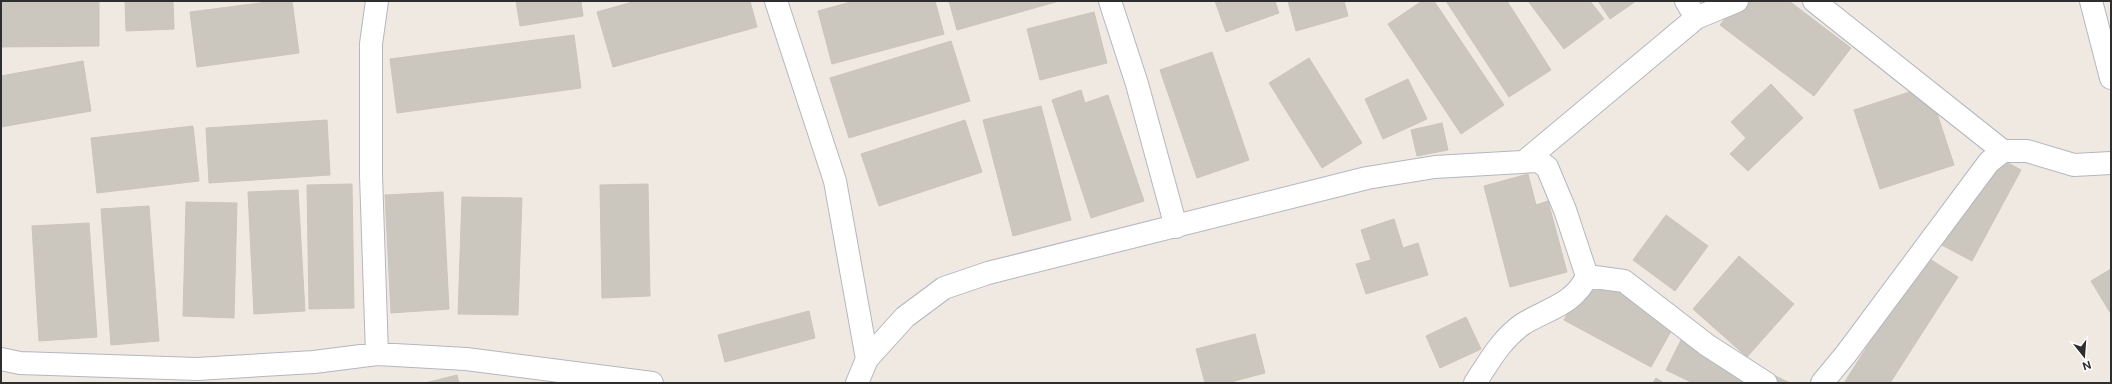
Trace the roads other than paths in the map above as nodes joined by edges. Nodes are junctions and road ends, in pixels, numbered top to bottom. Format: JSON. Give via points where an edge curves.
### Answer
{"nodes":[{"id":1,"x":377,"y":1,"type":"edge"},
{"id":2,"x":776,"y":1,"type":"edge"},
{"id":3,"x":1110,"y":1,"type":"edge"},
{"id":4,"x":1737,"y":1,"type":"edge"},
{"id":5,"x":1814,"y":1,"type":"edge"},
{"id":6,"x":2091,"y":1,"type":"edge"},
{"id":7,"x":1691,"y":9,"type":"edge"},
{"id":8,"x":2111,"y":78,"type":"edge"},
{"id":9,"x":2004,"y":151,"type":"junction"},
{"id":10,"x":1525,"y":161,"type":"junction"},
{"id":11,"x":2111,"y":163,"type":"edge"},
{"id":12,"x":1176,"y":227,"type":"junction"},
{"id":13,"x":1587,"y":276,"type":"junction"},
{"id":14,"x":377,"y":354,"type":"junction"},
{"id":15,"x":1,"y":359,"type":"edge"},
{"id":16,"x":867,"y":359,"type":"junction"},
{"id":17,"x":548,"y":376,"type":"edge"},
{"id":18,"x":652,"y":383,"type":"edge"},
{"id":19,"x":857,"y":383,"type":"edge"},
{"id":20,"x":1475,"y":383,"type":"edge"},
{"id":21,"x":1766,"y":383,"type":"edge"},
{"id":22,"x":1822,"y":383,"type":"edge"}],
"edges":[{"from":1,"to":14,"type":"street","via":[[371,44],[371,175]]},
{"from":2,"to":16,"type":"street","via":[[835,181]]},
{"from":3,"to":12,"type":"street","via":[[1137,84]]},
{"from":4,"to":7,"type":"street"},
{"from":5,"to":9,"type":"street"},
{"from":6,"to":8,"type":"street"},
{"from":7,"to":10,"type":"street"},
{"from":9,"to":11,"type":"street","via":[[2027,151],[2074,166]]},
{"from":9,"to":22,"type":"street","via":[[1989,162],[1974,180]]},
{"from":10,"to":12,"type":"street","via":[[1435,167],[1367,178]]},
{"from":10,"to":13,"type":"street","via":[[1538,160],[1547,167],[1565,210]]},
{"from":12,"to":16,"type":"street","via":[[988,273],[944,288],[905,317]]},
{"from":13,"to":20,"type":"street","via":[[1571,299],[1523,325],[1498,347]]},
{"from":13,"to":21,"type":"street","via":[[1624,281],[1707,345]]},
{"from":14,"to":15,"type":"street","via":[[314,362],[197,369],[20,363]]},
{"from":14,"to":17,"type":"street","via":[[466,358]]},
{"from":16,"to":19,"type":"street"},
{"from":17,"to":18,"type":"street"}]}
